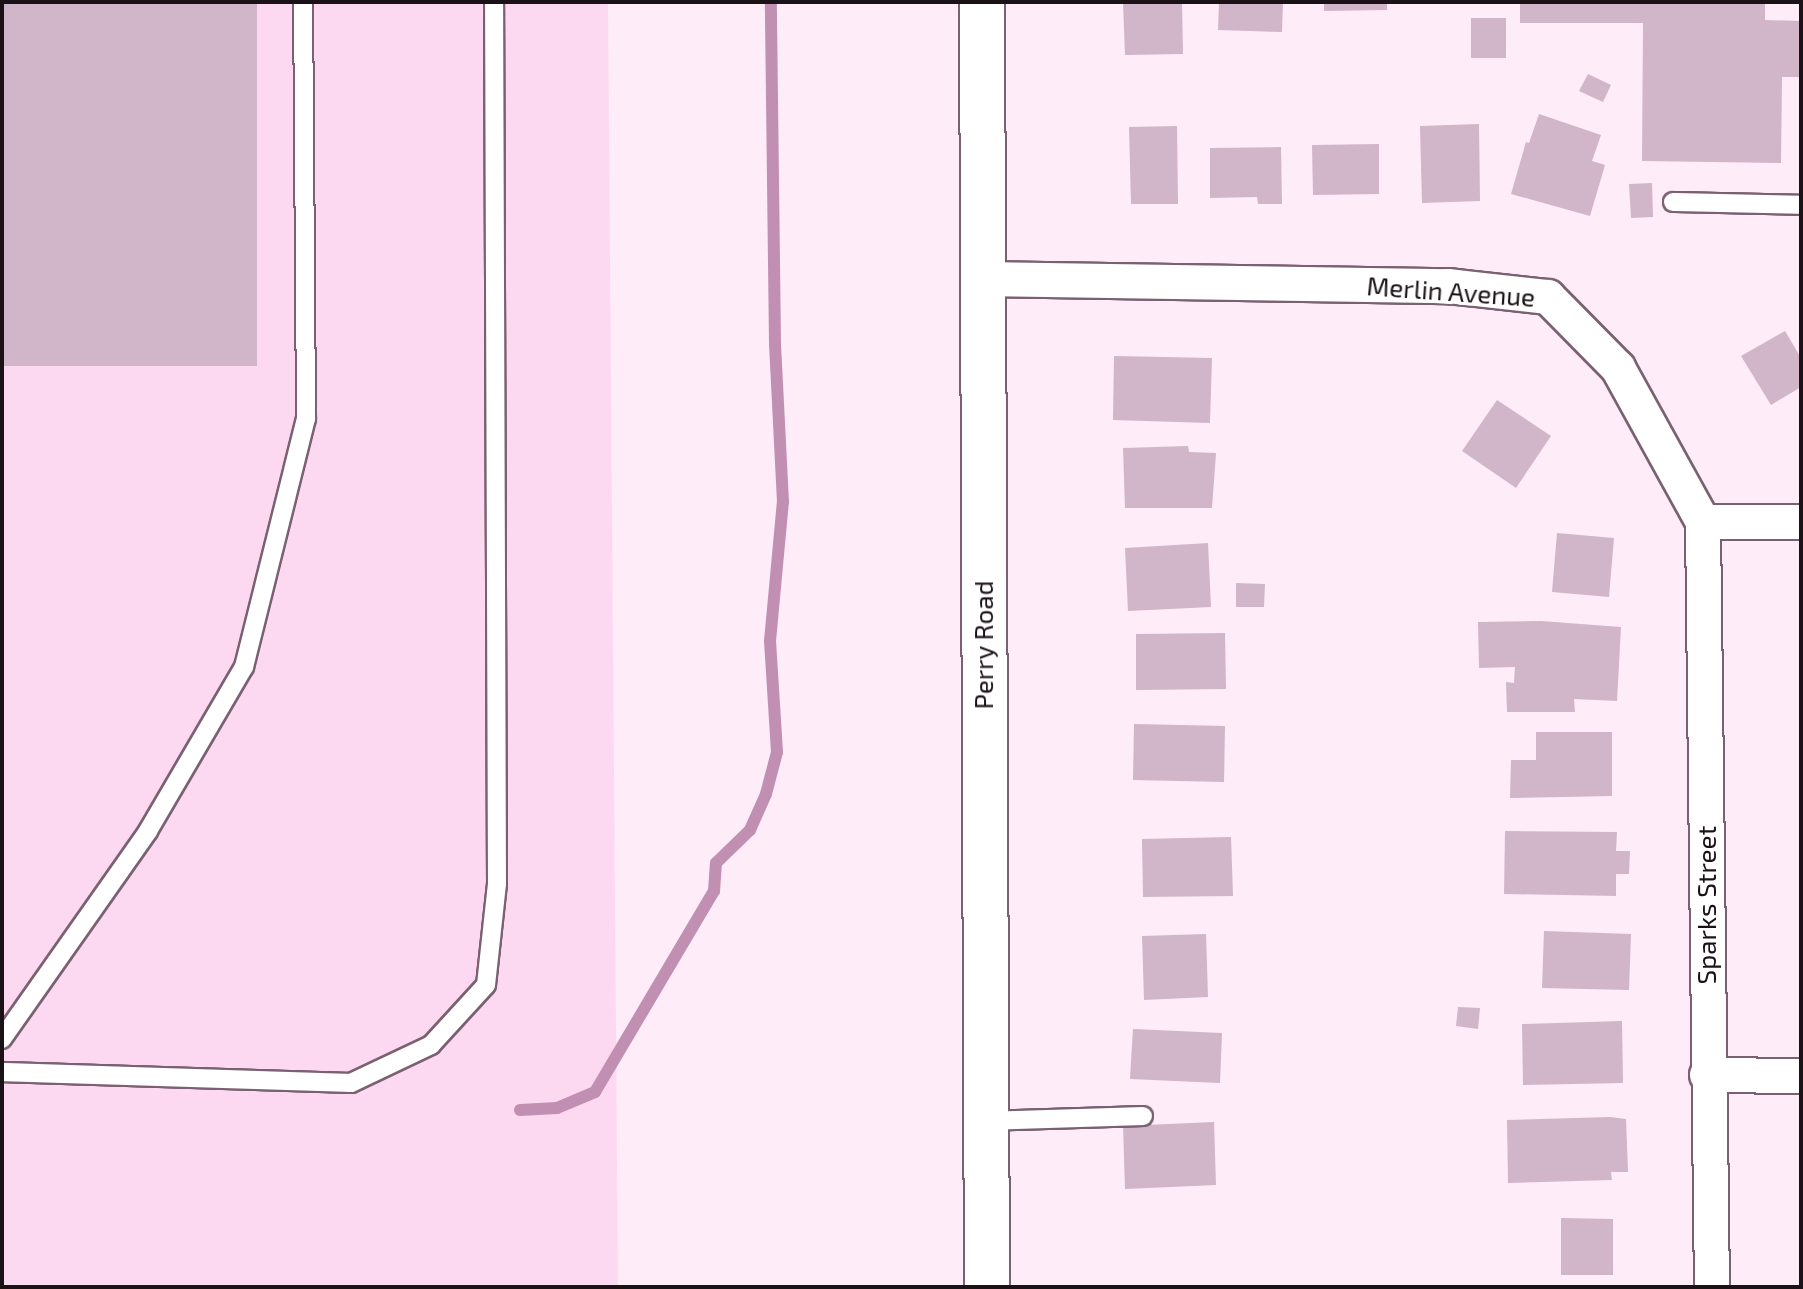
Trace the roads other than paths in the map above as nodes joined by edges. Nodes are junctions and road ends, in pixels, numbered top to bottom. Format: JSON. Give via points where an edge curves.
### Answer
{"nodes":[{"id":1,"x":303,"y":2,"type":"edge"},
{"id":2,"x":494,"y":2,"type":"edge"},
{"id":3,"x":982,"y":2,"type":"edge"},
{"id":4,"x":1673,"y":202,"type":"dead end"},
{"id":5,"x":1801,"y":205,"type":"edge"},
{"id":6,"x":981,"y":279,"type":"junction"},
{"id":7,"x":1703,"y":522,"type":"junction"},
{"id":8,"x":1801,"y":522,"type":"edge"},
{"id":9,"x":2,"y":1039,"type":"edge"},
{"id":10,"x":2,"y":1072,"type":"edge"},
{"id":11,"x":1707,"y":1075,"type":"junction"},
{"id":12,"x":1801,"y":1076,"type":"edge"},
{"id":13,"x":1143,"y":1116,"type":"dead end"},
{"id":14,"x":985,"y":1121,"type":"junction"},
{"id":15,"x":987,"y":1287,"type":"edge"},
{"id":16,"x":1712,"y":1287,"type":"edge"}],
"edges":[{"from":1,"to":9,"type":"lane","via":[[306,419],[244,667],[148,831]]},
{"from":2,"to":10,"type":"lane","via":[[497,884],[486,985],[431,1045],[351,1083]]},
{"from":3,"to":6,"type":"main road","name":"Perry Road"},
{"from":4,"to":5,"type":"lane"},
{"from":6,"to":7,"type":"street","name":"Merlin Avenue","via":[[1448,286],[1548,297],[1618,368]]},
{"from":6,"to":14,"type":"main road","name":"Perry Road"},
{"from":7,"to":8,"type":"street"},
{"from":7,"to":11,"type":"street","name":"Sparks Street"},
{"from":11,"to":12,"type":"street"},
{"from":11,"to":16,"type":"street","name":"Sparks Street"},
{"from":13,"to":14,"type":"lane"},
{"from":14,"to":15,"type":"main road","name":"Perry Road"}]}
